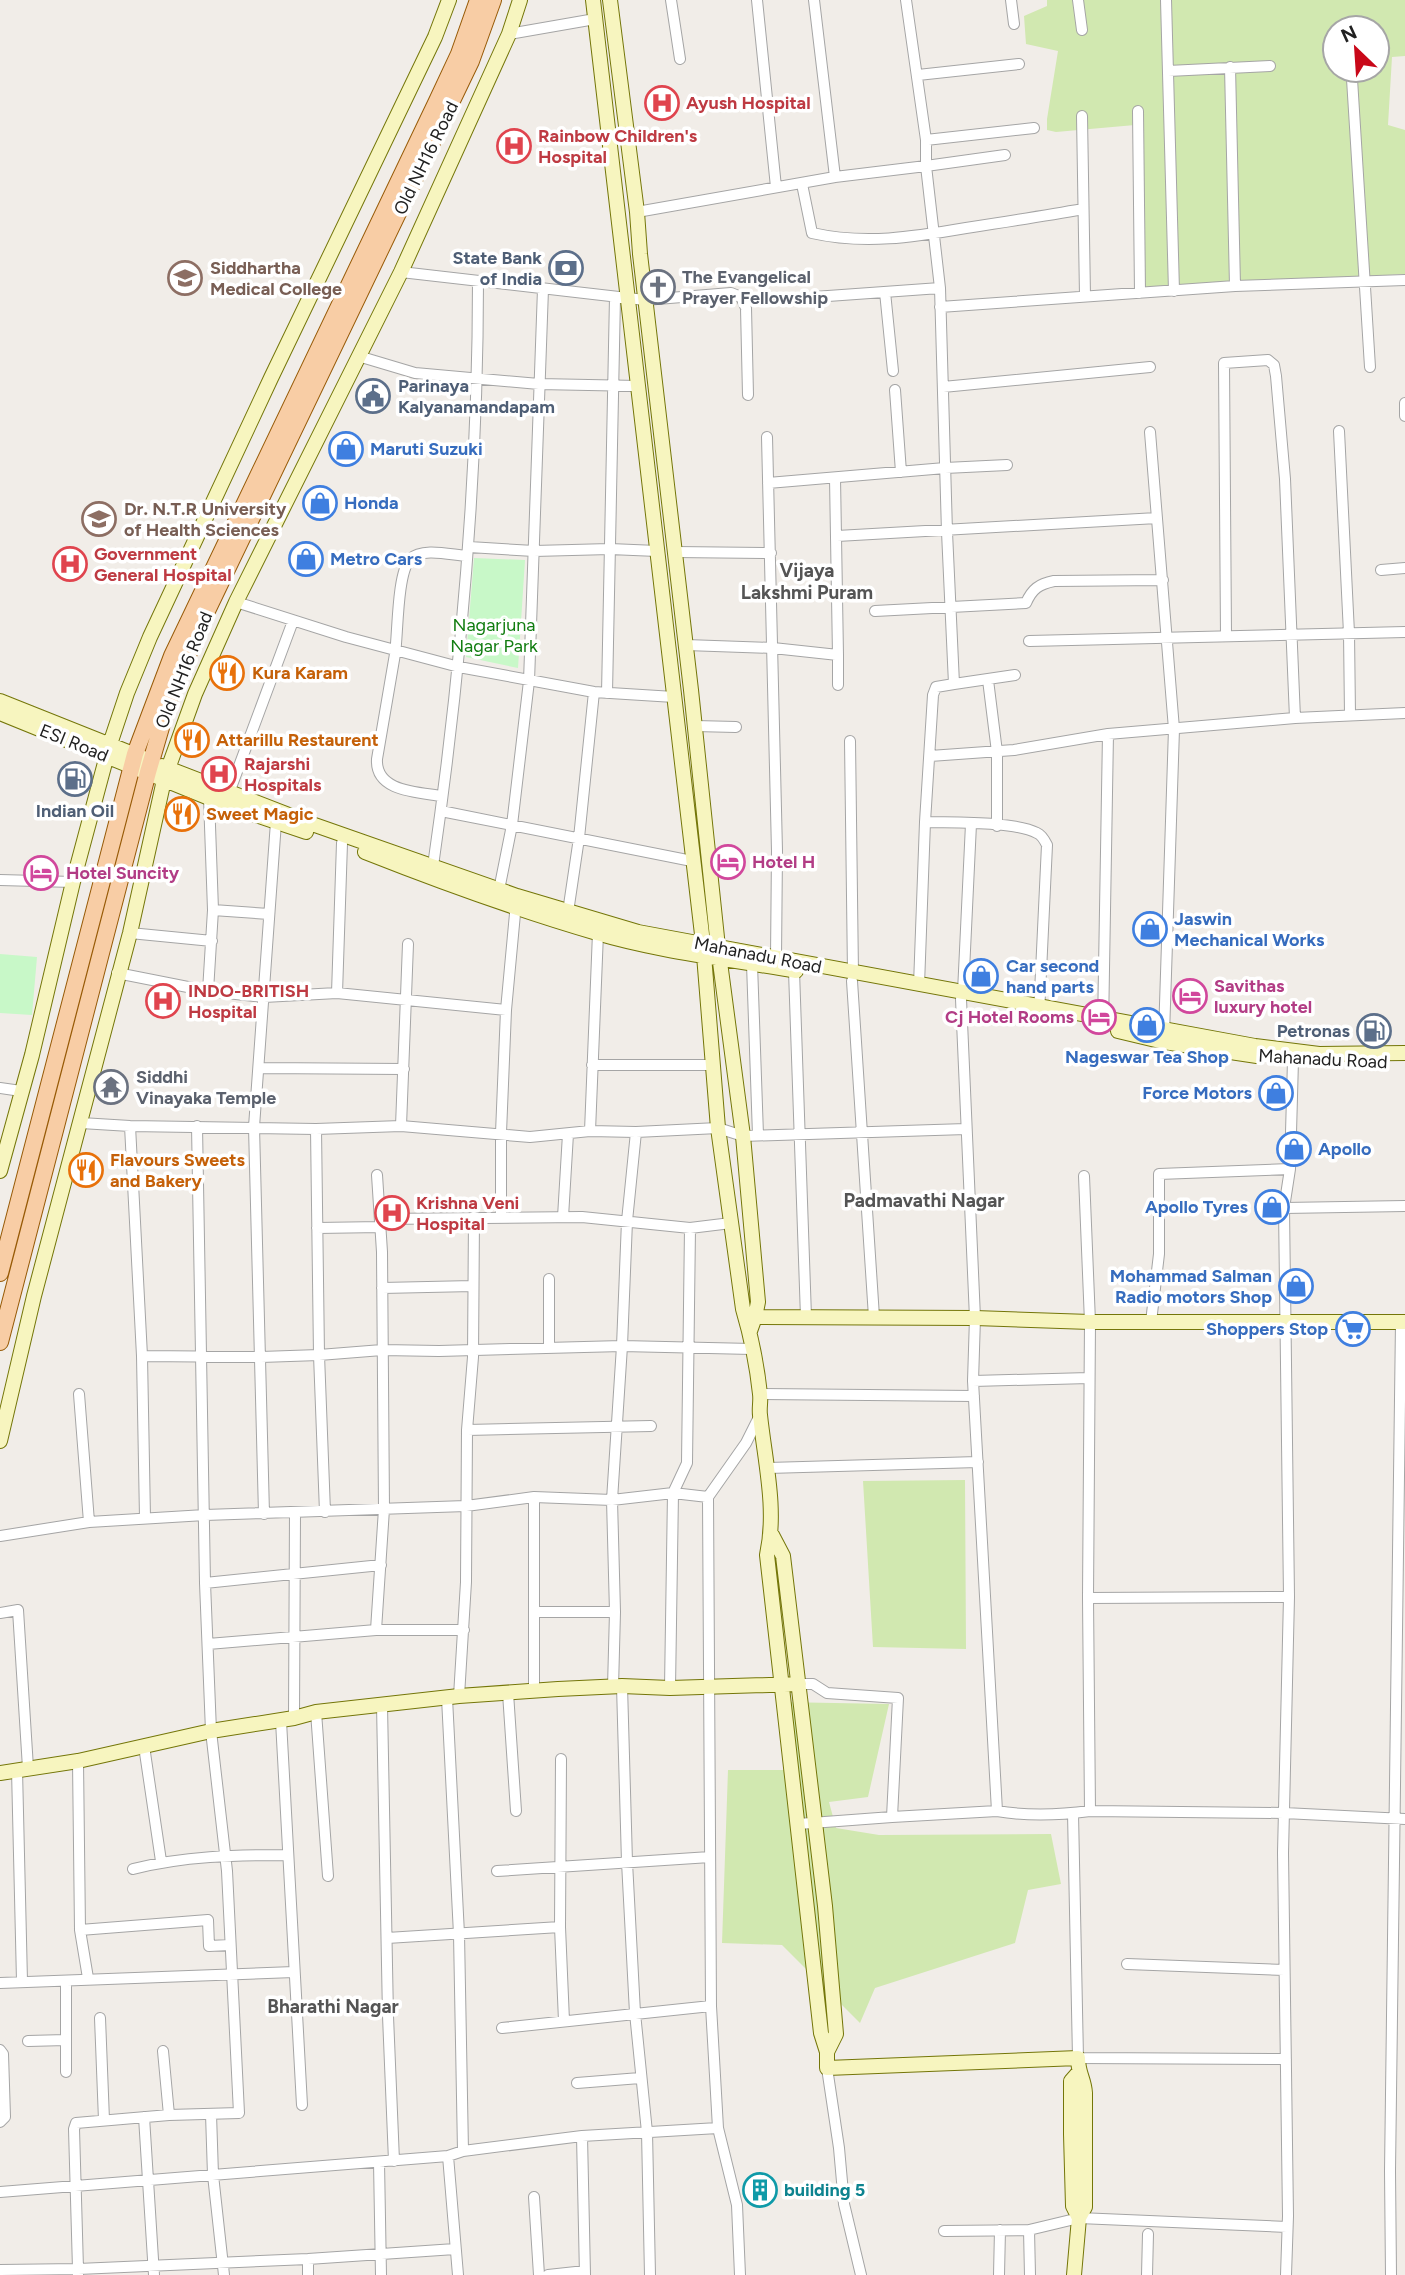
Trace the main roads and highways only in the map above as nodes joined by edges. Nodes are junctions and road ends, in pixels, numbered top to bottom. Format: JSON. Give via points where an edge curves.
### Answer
{"nodes":[{"id":1,"x":478,"y":0,"type":"edge"},
{"id":2,"x":493,"y":0,"type":"edge"},
{"id":3,"x":0,"y":1273,"type":"edge"},
{"id":4,"x":0,"y":1342,"type":"edge"}],
"edges":[{"from":1,"to":3,"type":"main road","name":"Old NH16 Road","via":[[448,77],[172,656],[133,760]]},
{"from":2,"to":4,"type":"main road","name":"Old NH16 Road","via":[[450,108],[204,617],[169,700]]}]}
